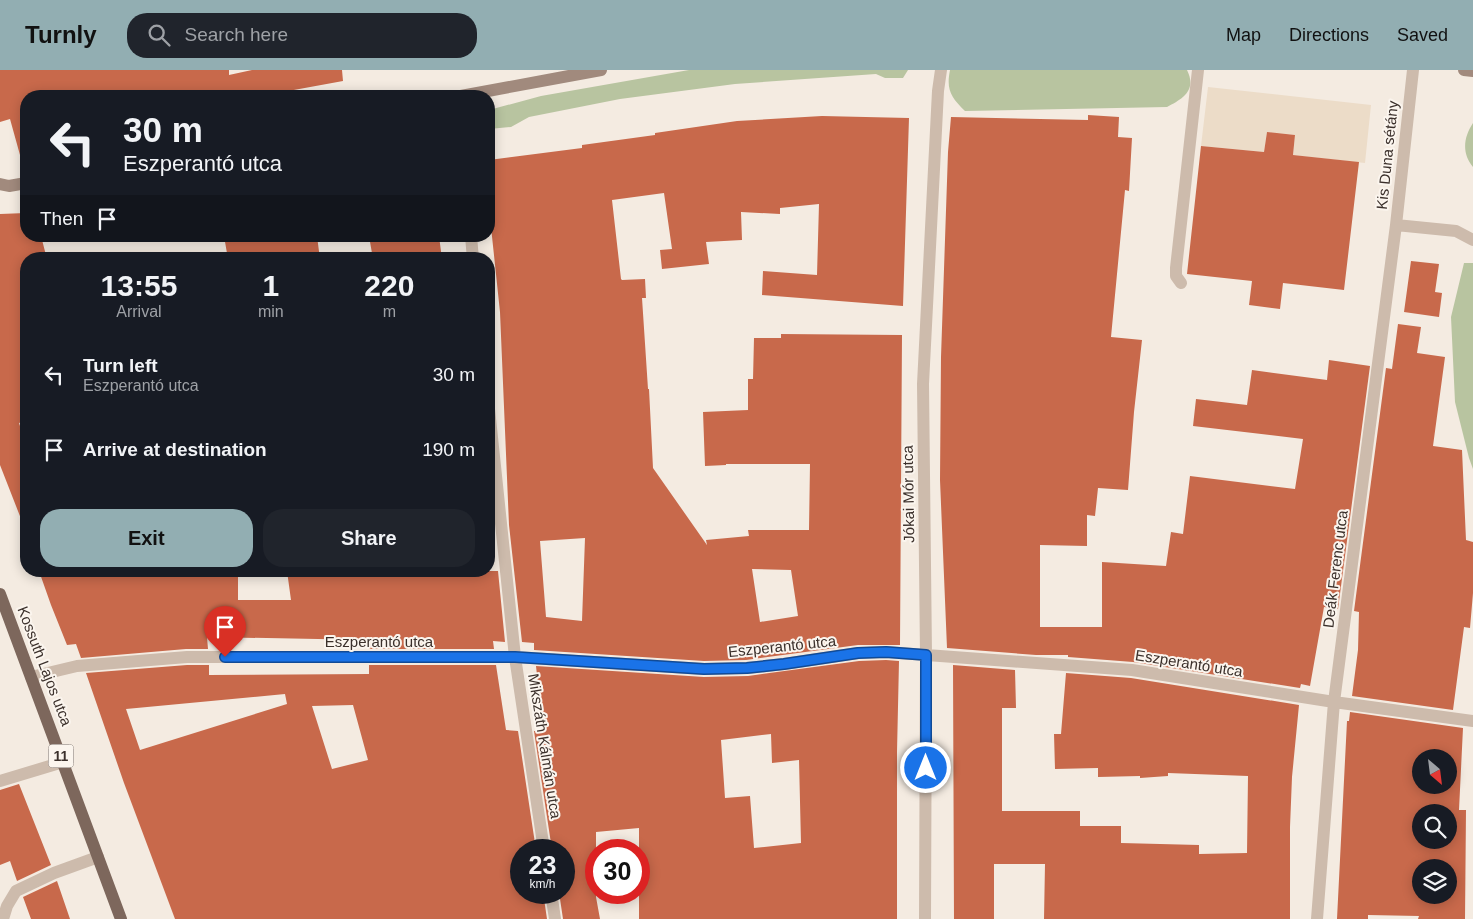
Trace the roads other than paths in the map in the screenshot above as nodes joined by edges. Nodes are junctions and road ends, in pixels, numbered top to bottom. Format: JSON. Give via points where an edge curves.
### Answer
{"nodes":[{"id":1,"x":601,"y":70,"type":"edge"},
{"id":2,"x":941,"y":70,"type":"edge"},
{"id":3,"x":1198,"y":70,"type":"edge"},
{"id":4,"x":1413,"y":70,"type":"edge"},
{"id":5,"x":1464,"y":70,"type":"edge"},
{"id":6,"x":1473,"y":71,"type":"edge"},
{"id":7,"x":493,"y":90,"type":"edge"},
{"id":8,"x":0,"y":184,"type":"edge"},
{"id":9,"x":20,"y":184,"type":"edge"},
{"id":10,"x":1396,"y":225,"type":"junction"},
{"id":11,"x":1473,"y":240,"type":"edge"},
{"id":12,"x":1181,"y":283,"type":"dead end"},
{"id":13,"x":495,"y":466,"type":"edge"},
{"id":14,"x":0,"y":594,"type":"edge"},
{"id":15,"x":926,"y":655,"type":"junction"},
{"id":16,"x":515,"y":657,"type":"junction"},
{"id":17,"x":31,"y":676,"type":"junction"},
{"id":18,"x":1334,"y":702,"type":"junction"},
{"id":19,"x":1473,"y":721,"type":"edge"},
{"id":20,"x":63,"y":762,"type":"junction"},
{"id":21,"x":0,"y":781,"type":"edge"},
{"id":22,"x":542,"y":839,"type":"edge"},
{"id":23,"x":98,"y":857,"type":"junction"},
{"id":24,"x":553,"y":904,"type":"edge"},
{"id":25,"x":3,"y":919,"type":"edge"},
{"id":26,"x":121,"y":919,"type":"edge"},
{"id":27,"x":555,"y":919,"type":"edge"},
{"id":28,"x":925,"y":919,"type":"edge"},
{"id":29,"x":1318,"y":919,"type":"edge"}],
"edges":[{"from":1,"to":7,"type":"main road"},
{"from":2,"to":15,"type":"street","name":"Jókai Mór utca","via":[[923,384]]},
{"from":3,"to":12,"type":"street","via":[[1176,268],[1176,276]]},
{"from":4,"to":10,"type":"street","name":"Kis Duna sétány"},
{"from":5,"to":6,"type":"main road"},
{"from":8,"to":9,"type":"main road"},
{"from":10,"to":11,"type":"street","name":"Kis Duna sétány","via":[[1456,231]]},
{"from":10,"to":18,"type":"street","name":"Deák Ferenc utca"},
{"from":13,"to":16,"type":"street","name":"Mikszáth Kálmán utca"},
{"from":14,"to":17,"type":"main road","name":"Kossuth Lajos utca","number":"11"},
{"from":15,"to":16,"type":"street","name":"Eszperantó utca","via":[[858,653],[775,665],[712,669]]},
{"from":15,"to":18,"type":"street","name":"Eszperantó utca","via":[[1132,670]]},
{"from":15,"to":28,"type":"street","name":"Jókai Mór utca"},
{"from":16,"to":17,"type":"street","name":"Eszperantó utca","via":[[187,657],[77,666]]},
{"from":16,"to":22,"type":"street","name":"Mikszáth Kálmán utca"},
{"from":17,"to":20,"type":"main road","name":"Kossuth Lajos utca","number":"11"},
{"from":18,"to":19,"type":"street","name":"Eszperantó utca"},
{"from":18,"to":29,"type":"street","name":"Deák Ferenc utca"},
{"from":20,"to":21,"type":"street"},
{"from":20,"to":23,"type":"main road","name":"Kossuth Lajos utca","number":"11"},
{"from":23,"to":25,"type":"street","via":[[16,891]]},
{"from":23,"to":26,"type":"main road","name":"Kossuth Lajos utca","number":"11"},
{"from":24,"to":27,"type":"street"}]}
